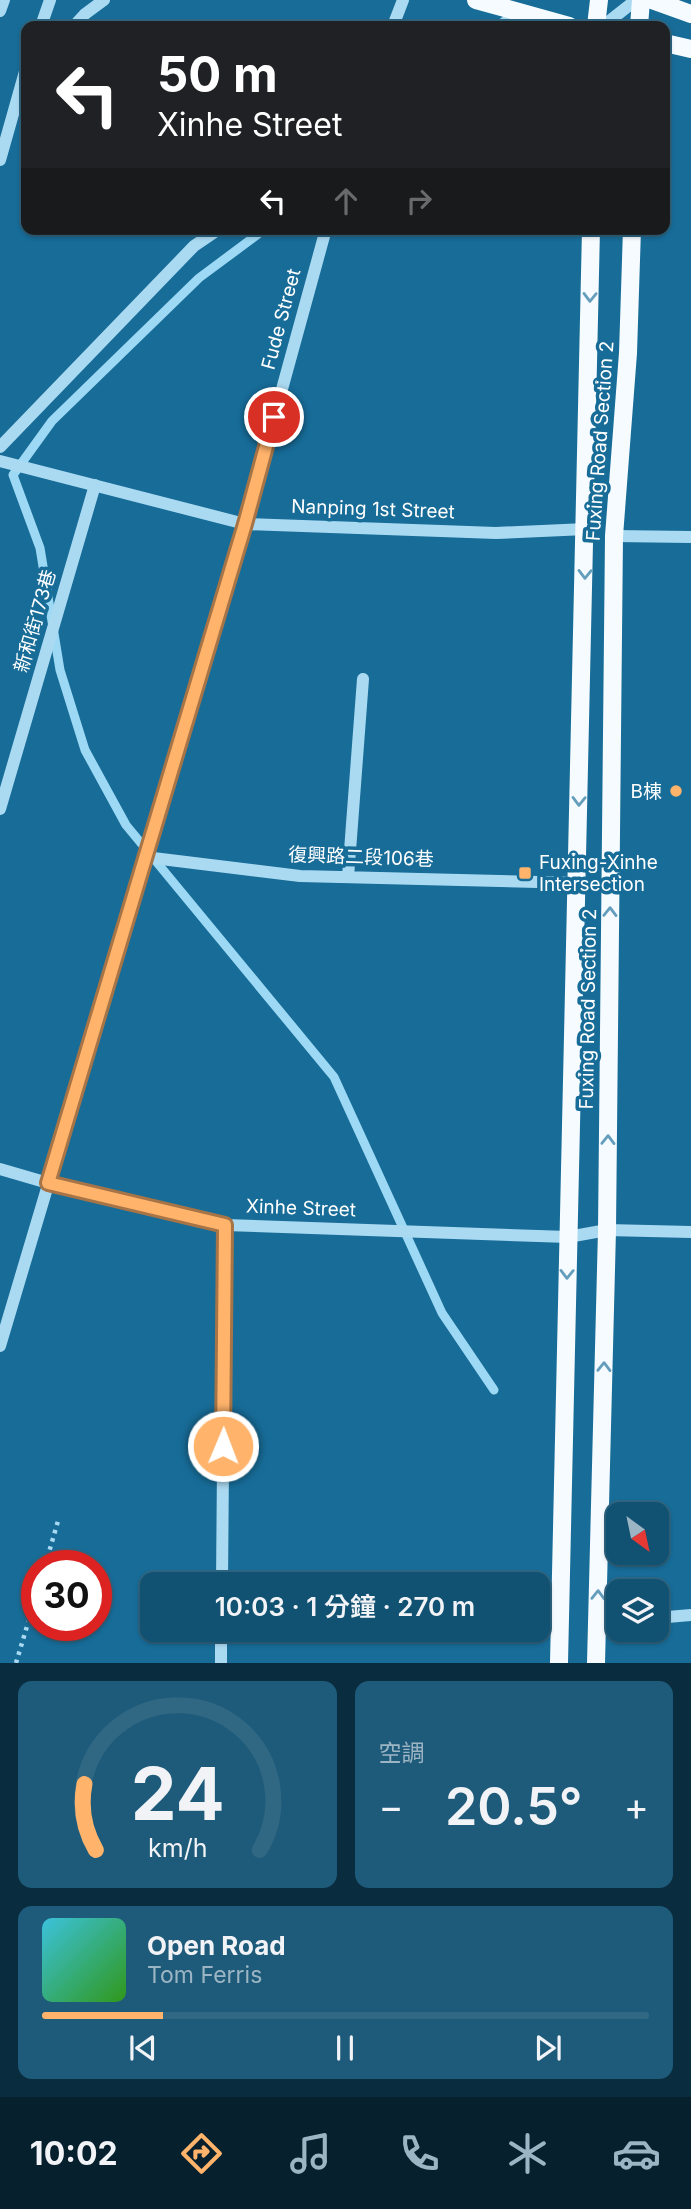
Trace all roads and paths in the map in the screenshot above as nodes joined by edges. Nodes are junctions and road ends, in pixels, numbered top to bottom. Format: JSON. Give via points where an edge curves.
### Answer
{"nodes":[{"id":1,"x":4,"y":0,"type":"edge"},
{"id":2,"x":50,"y":0,"type":"edge"},
{"id":3,"x":104,"y":0,"type":"edge"},
{"id":4,"x":403,"y":0,"type":"edge"},
{"id":5,"x":476,"y":0,"type":"edge"},
{"id":6,"x":599,"y":0,"type":"edge"},
{"id":7,"x":639,"y":0,"type":"edge"},
{"id":8,"x":652,"y":0,"type":"edge"},
{"id":9,"x":0,"y":11,"type":"edge"},
{"id":10,"x":518,"y":13,"type":"junction"},
{"id":11,"x":691,"y":15,"type":"edge"},
{"id":12,"x":43,"y":21,"type":"edge"},
{"id":13,"x":79,"y":21,"type":"edge"},
{"id":14,"x":395,"y":21,"type":"edge"},
{"id":15,"x":507,"y":21,"type":"edge"},
{"id":16,"x":549,"y":21,"type":"edge"},
{"id":17,"x":597,"y":21,"type":"edge"},
{"id":18,"x":610,"y":21,"type":"edge"},
{"id":19,"x":639,"y":21,"type":"edge"},
{"id":20,"x":670,"y":44,"type":"edge"},
{"id":21,"x":691,"y":49,"type":"edge"},
{"id":22,"x":21,"y":89,"type":"edge"},
{"id":23,"x":0,"y":160,"type":"edge"},
{"id":24,"x":210,"y":235,"type":"edge"},
{"id":25,"x":324,"y":235,"type":"edge"},
{"id":26,"x":591,"y":235,"type":"edge"},
{"id":27,"x":632,"y":235,"type":"edge"},
{"id":28,"x":0,"y":447,"type":"edge"},
{"id":29,"x":0,"y":461,"type":"edge"},
{"id":30,"x":94,"y":485,"type":"junction"},
{"id":31,"x":245,"y":524,"type":"junction"},
{"id":32,"x":586,"y":530,"type":"junction"},
{"id":33,"x":614,"y":536,"type":"junction"},
{"id":34,"x":691,"y":537,"type":"edge"},
{"id":35,"x":363,"y":679,"type":"dead end"},
{"id":36,"x":0,"y":808,"type":"edge"},
{"id":37,"x":145,"y":857,"type":"junction"},
{"id":38,"x":348,"y":877,"type":"junction"},
{"id":39,"x":577,"y":883,"type":"junction"},
{"id":40,"x":0,"y":1169,"type":"edge"},
{"id":41,"x":48,"y":1183,"type":"junction"},
{"id":42,"x":225,"y":1225,"type":"junction"},
{"id":43,"x":607,"y":1230,"type":"junction"},
{"id":44,"x":691,"y":1232,"type":"edge"},
{"id":45,"x":568,"y":1237,"type":"junction"},
{"id":46,"x":0,"y":1346,"type":"edge"},
{"id":47,"x":58,"y":1521,"type":"dead end"},
{"id":48,"x":50,"y":1550,"type":"edge"},
{"id":49,"x":222,"y":1572,"type":"edge"},
{"id":50,"x":691,"y":1615,"type":"edge"},
{"id":51,"x":669,"y":1617,"type":"edge"},
{"id":52,"x":597,"y":1621,"type":"junction"},
{"id":53,"x":606,"y":1621,"type":"edge"},
{"id":54,"x":23,"y":1641,"type":"edge"},
{"id":55,"x":222,"y":1642,"type":"edge"},
{"id":56,"x":16,"y":1663,"type":"edge"},
{"id":57,"x":221,"y":1663,"type":"edge"},
{"id":58,"x":559,"y":1663,"type":"edge"},
{"id":59,"x":596,"y":1663,"type":"edge"}],
"edges":[{"from":1,"to":9,"type":"street"},
{"from":2,"to":12,"type":"street"},
{"from":3,"to":13,"type":"street"},
{"from":4,"to":14,"type":"street"},
{"from":5,"to":10,"type":"main road"},
{"from":6,"to":17,"type":"main road"},
{"from":7,"to":18,"type":"street"},
{"from":7,"to":19,"type":"main road"},
{"from":8,"to":11,"type":"main road"},
{"from":10,"to":15,"type":"street"},
{"from":10,"to":16,"type":"main road"},
{"from":20,"to":21,"type":"main road"},
{"from":22,"to":23,"type":"street"},
{"from":24,"to":28,"type":"street","via":[[194,246]]},
{"from":25,"to":31,"type":"street","name":"Fude Street"},
{"from":26,"to":32,"type":"main road","name":"Fuxing Road Section 2","one_way":true},
{"from":27,"to":33,"type":"main road","name":"Fuxing Road Section 2"},
{"from":29,"to":30,"type":"street","name":"Nanping 1st Street"},
{"from":30,"to":31,"type":"street","name":"Nanping 1st Street"},
{"from":30,"to":36,"type":"street","name":"新和街173巷"},
{"from":31,"to":32,"type":"street","name":"Nanping 1st Street","via":[[496,533]]},
{"from":31,"to":37,"type":"street","name":"Fude Street"},
{"from":32,"to":39,"type":"main road","name":"Fuxing Road Section 2","one_way":true},
{"from":33,"to":34,"type":"street"},
{"from":43,"to":33,"type":"main road","name":"Fuxing Road Section 2","one_way":true},
{"from":35,"to":38,"type":"street"},
{"from":37,"to":38,"type":"street","name":"復興路二段106巷","via":[[300,876]]},
{"from":37,"to":41,"type":"street","name":"Fude Street"},
{"from":38,"to":39,"type":"street","name":"復興路二段106巷"},
{"from":39,"to":45,"type":"main road","name":"Fuxing Road Section 2"},
{"from":40,"to":41,"type":"street","name":"Xinhe Street"},
{"from":41,"to":42,"type":"street","name":"Xinhe Street"},
{"from":41,"to":46,"type":"street","name":"Fude Street"},
{"from":42,"to":45,"type":"street","name":"Xinhe Street"},
{"from":42,"to":49,"type":"street"},
{"from":43,"to":44,"type":"street","name":"Xinhe Street"},
{"from":43,"to":45,"type":"street","name":"Xinhe Street"},
{"from":52,"to":43,"type":"main road","name":"Fuxing Road Section 2","one_way":true},
{"from":45,"to":58,"type":"main road","name":"Fuxing Road Section 2","one_way":true},
{"from":47,"to":48,"type":"path"},
{"from":50,"to":51,"type":"street"},
{"from":52,"to":53,"type":"street"},
{"from":52,"to":59,"type":"main road","name":"Fuxing Road Section 2"},
{"from":54,"to":56,"type":"path"},
{"from":55,"to":57,"type":"street"}]}
